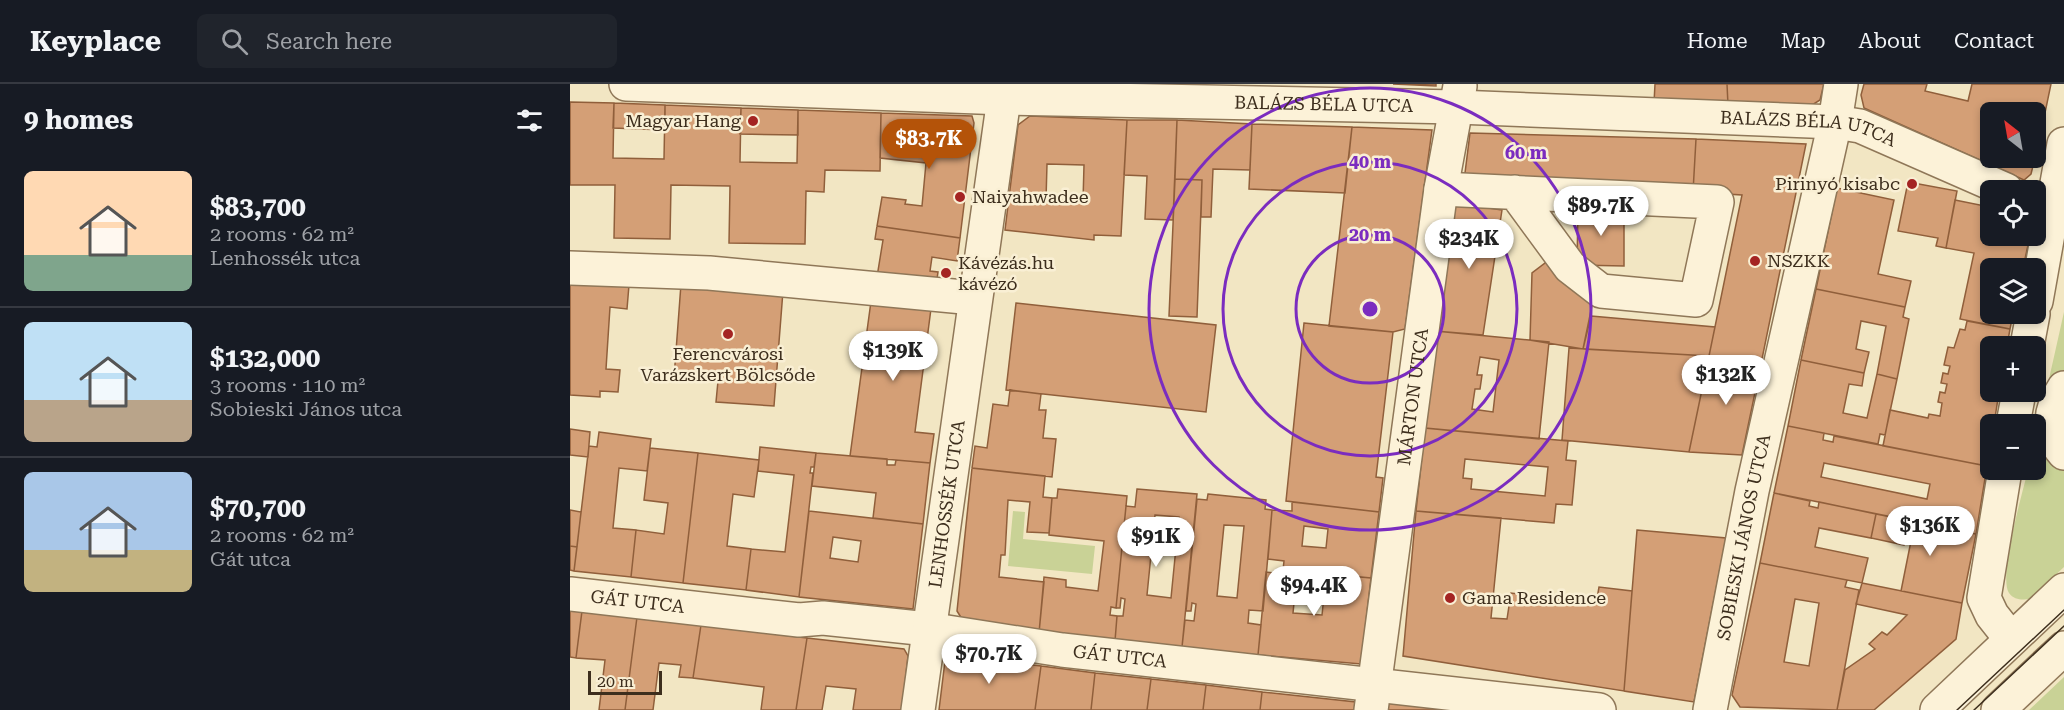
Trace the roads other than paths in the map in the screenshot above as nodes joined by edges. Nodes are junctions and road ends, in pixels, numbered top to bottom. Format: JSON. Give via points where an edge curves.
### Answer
{"nodes":[{"id":1,"x":626,"y":84,"type":"edge"},
{"id":2,"x":1841,"y":84,"type":"edge"},
{"id":3,"x":1005,"y":91,"type":"edge"},
{"id":4,"x":1459,"y":95,"type":"edge"},
{"id":5,"x":1835,"y":122,"type":"junction"},
{"id":6,"x":2064,"y":144,"type":"edge"},
{"id":7,"x":1983,"y":180,"type":"edge"},
{"id":8,"x":1441,"y":189,"type":"junction"},
{"id":9,"x":1515,"y":192,"type":"junction"},
{"id":10,"x":2050,"y":209,"type":"edge"},
{"id":11,"x":2043,"y":258,"type":"edge"},
{"id":12,"x":570,"y":268,"type":"edge"},
{"id":13,"x":974,"y":298,"type":"junction"},
{"id":14,"x":2064,"y":388,"type":"edge"},
{"id":15,"x":2064,"y":453,"type":"edge"},
{"id":16,"x":2004,"y":480,"type":"edge"},
{"id":17,"x":2064,"y":590,"type":"edge"},
{"id":18,"x":570,"y":594,"type":"edge"},
{"id":19,"x":928,"y":629,"type":"junction"},
{"id":20,"x":2011,"y":639,"type":"junction"},
{"id":21,"x":2064,"y":648,"type":"edge"},
{"id":22,"x":1373,"y":698,"type":"edge"},
{"id":23,"x":918,"y":710,"type":"edge"},
{"id":24,"x":1599,"y":710,"type":"edge"},
{"id":25,"x":1710,"y":710,"type":"edge"},
{"id":26,"x":1937,"y":710,"type":"edge"},
{"id":27,"x":1998,"y":710,"type":"edge"}],
"edges":[{"from":1,"to":3,"type":"street","name":"BALÁZS BÉLA UTCA"},
{"from":2,"to":5,"type":"street","name":"SOBIESKI JÁNOS UTCA"},
{"from":3,"to":4,"type":"street","name":"BALÁZS BÉLA UTCA"},
{"from":3,"to":13,"type":"street","name":"LENHOSSÉK UTCA"},
{"from":4,"to":5,"type":"street","name":"BALÁZS BÉLA UTCA"},
{"from":4,"to":8,"type":"street","name":"MÁRTON UTCA"},
{"from":5,"to":7,"type":"street","name":"BALÁZS BÉLA UTCA","via":[[1860,126]]},
{"from":5,"to":25,"type":"street","name":"SOBIESKI JÁNOS UTCA","via":[[1752,491]]},
{"from":6,"to":10,"type":"street"},
{"from":8,"to":9,"type":"street"},
{"from":8,"to":22,"type":"street","name":"MÁRTON UTCA"},
{"from":9,"to":9,"type":"street","via":[[1717,202],[1696,300],[1601,291],[1570,267]]},
{"from":10,"to":11,"type":"street"},
{"from":12,"to":13,"type":"street","via":[[710,273]]},
{"from":13,"to":19,"type":"street","name":"LENHOSSÉK UTCA"},
{"from":14,"to":15,"type":"street","via":[[2051,414],[2052,433]]},
{"from":16,"to":20,"type":"street","via":[[1984,598]]},
{"from":17,"to":20,"type":"street"},
{"from":18,"to":19,"type":"street","name":"GÁT UTCA","via":[[799,620],[823,618]]},
{"from":19,"to":22,"type":"street","name":"GÁT UTCA"},
{"from":19,"to":23,"type":"street","name":"LENHOSSÉK UTCA"},
{"from":20,"to":26,"type":"street"},
{"from":21,"to":27,"type":"street"},
{"from":22,"to":24,"type":"street","name":"GÁT UTCA"}]}
